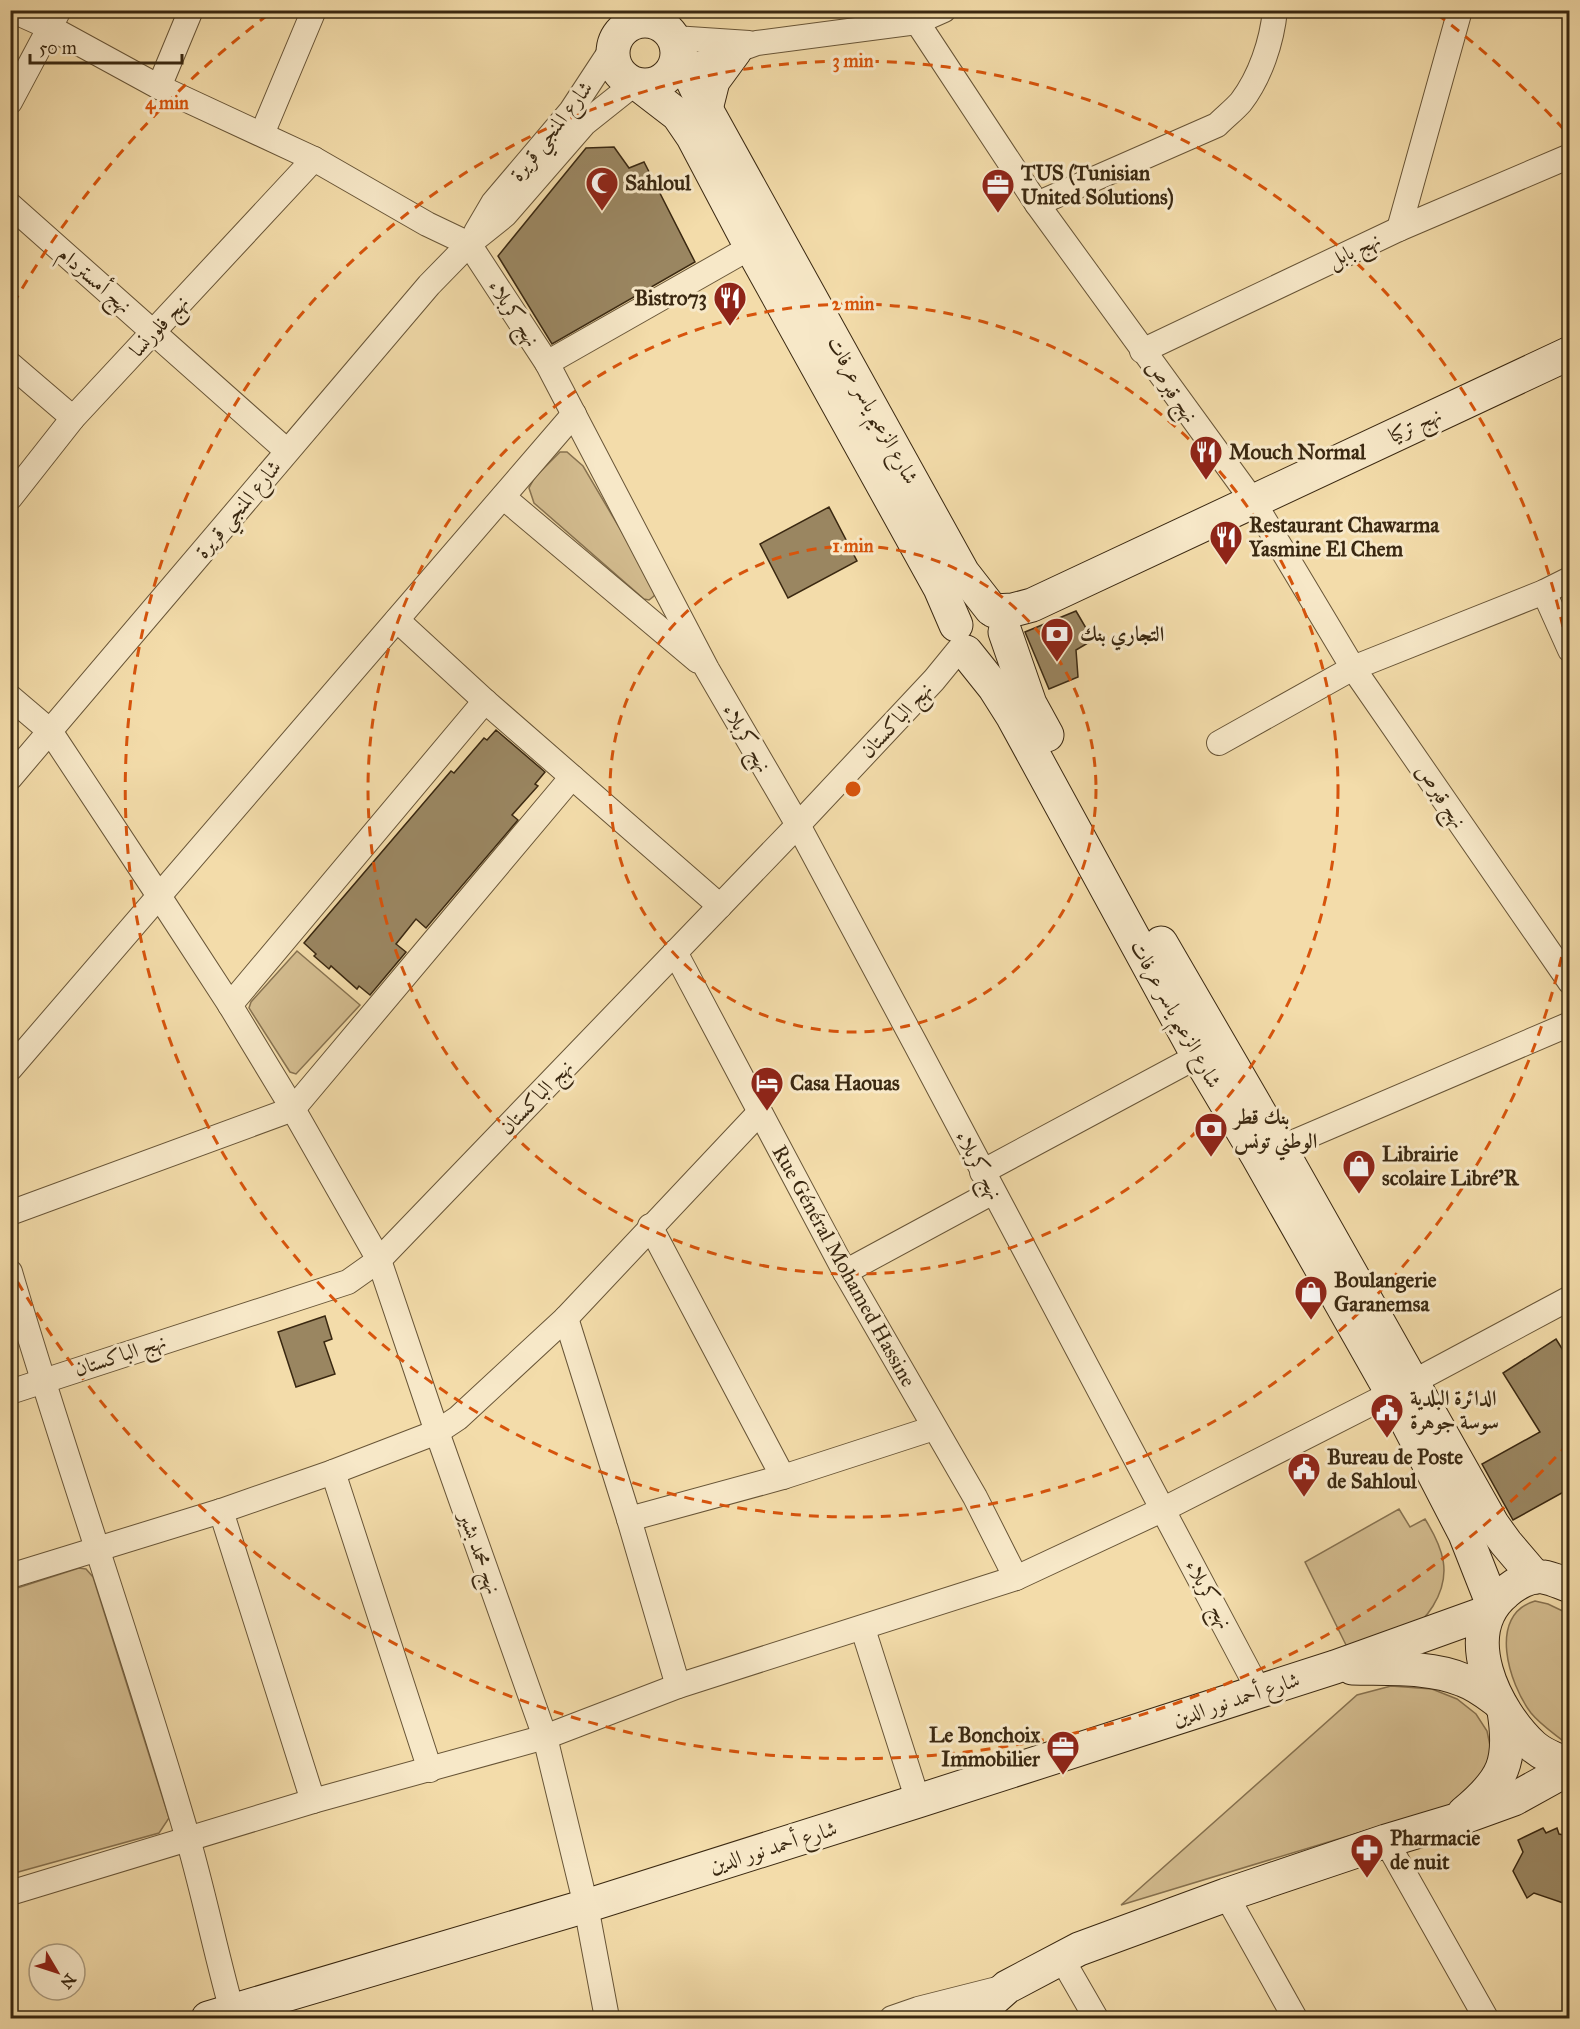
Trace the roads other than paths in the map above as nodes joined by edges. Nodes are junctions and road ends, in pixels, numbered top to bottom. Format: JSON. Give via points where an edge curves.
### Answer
{"nodes":[{"id":1,"x":11,"y":10,"type":"edge"},
{"id":2,"x":191,"y":10,"type":"edge"},
{"id":3,"x":314,"y":10,"type":"edge"},
{"id":4,"x":619,"y":10,"type":"edge"},
{"id":5,"x":944,"y":10,"type":"edge"},
{"id":6,"x":1275,"y":10,"type":"edge"},
{"id":7,"x":1460,"y":10,"type":"edge"},
{"id":8,"x":917,"y":16,"type":"edge"},
{"id":9,"x":55,"y":19,"type":"edge"},
{"id":10,"x":614,"y":44,"type":"junction"},
{"id":11,"x":746,"y":47,"type":"junction"},
{"id":12,"x":663,"y":54,"type":"edge"},
{"id":13,"x":159,"y":87,"type":"junction"},
{"id":14,"x":10,"y":102,"type":"edge"},
{"id":15,"x":706,"y":109,"type":"junction"},
{"id":16,"x":262,"y":134,"type":"junction"},
{"id":17,"x":1569,"y":156,"type":"edge"},
{"id":18,"x":314,"y":159,"type":"junction"},
{"id":19,"x":1037,"y":204,"type":"junction"},
{"id":20,"x":10,"y":205,"type":"edge"},
{"id":21,"x":1399,"y":229,"type":"junction"},
{"id":22,"x":469,"y":244,"type":"junction"},
{"id":23,"x":751,"y":247,"type":"junction"},
{"id":24,"x":154,"y":331,"type":"junction"},
{"id":25,"x":1142,"y":351,"type":"junction"},
{"id":26,"x":1569,"y":353,"type":"edge"},
{"id":27,"x":547,"y":363,"type":"junction"},
{"id":28,"x":10,"y":364,"type":"edge"},
{"id":29,"x":574,"y":414,"type":"junction"},
{"id":30,"x":73,"y":418,"type":"junction"},
{"id":31,"x":287,"y":451,"type":"junction"},
{"id":32,"x":503,"y":497,"type":"junction"},
{"id":33,"x":10,"y":498,"type":"edge"},
{"id":34,"x":1252,"y":501,"type":"junction"},
{"id":35,"x":1569,"y":579,"type":"edge"},
{"id":36,"x":1544,"y":592,"type":"junction"},
{"id":37,"x":397,"y":620,"type":"junction"},
{"id":38,"x":999,"y":620,"type":"junction"},
{"id":39,"x":961,"y":641,"type":"junction"},
{"id":40,"x":1569,"y":650,"type":"edge"},
{"id":41,"x":1353,"y":668,"type":"junction"},
{"id":42,"x":707,"y":669,"type":"junction"},
{"id":43,"x":10,"y":697,"type":"edge"},
{"id":44,"x":485,"y":701,"type":"junction"},
{"id":45,"x":50,"y":731,"type":"junction"},
{"id":46,"x":1219,"y":743,"type":"dead end"},
{"id":47,"x":572,"y":777,"type":"junction"},
{"id":48,"x":10,"y":778,"type":"edge"},
{"id":49,"x":798,"y":825,"type":"junction"},
{"id":50,"x":159,"y":896,"type":"junction"},
{"id":51,"x":720,"y":906,"type":"junction"},
{"id":52,"x":675,"y":952,"type":"junction"},
{"id":53,"x":1569,"y":982,"type":"edge"},
{"id":54,"x":230,"y":1005,"type":"junction"},
{"id":55,"x":1569,"y":1024,"type":"edge"},
{"id":56,"x":1198,"y":1056,"type":"junction"},
{"id":57,"x":10,"y":1069,"type":"edge"},
{"id":58,"x":293,"y":1108,"type":"junction"},
{"id":59,"x":759,"y":1113,"type":"junction"},
{"id":60,"x":1280,"y":1148,"type":"junction"},
{"id":61,"x":988,"y":1182,"type":"junction"},
{"id":62,"x":10,"y":1213,"type":"edge"},
{"id":63,"x":650,"y":1226,"type":"junction"},
{"id":64,"x":379,"y":1260,"type":"junction"},
{"id":65,"x":10,"y":1272,"type":"edge"},
{"id":66,"x":845,"y":1272,"type":"junction"},
{"id":67,"x":1569,"y":1298,"type":"edge"},
{"id":68,"x":566,"y":1318,"type":"junction"},
{"id":69,"x":42,"y":1381,"type":"junction"},
{"id":70,"x":1402,"y":1388,"type":"junction"},
{"id":71,"x":10,"y":1392,"type":"edge"},
{"id":72,"x":934,"y":1428,"type":"junction"},
{"id":73,"x":437,"y":1432,"type":"junction"},
{"id":74,"x":333,"y":1472,"type":"junction"},
{"id":75,"x":783,"y":1477,"type":"junction"},
{"id":76,"x":1164,"y":1509,"type":"junction"},
{"id":77,"x":221,"y":1511,"type":"junction"},
{"id":78,"x":629,"y":1519,"type":"junction"},
{"id":79,"x":97,"y":1548,"type":"junction"},
{"id":80,"x":10,"y":1576,"type":"edge"},
{"id":81,"x":1016,"y":1578,"type":"junction"},
{"id":82,"x":1555,"y":1578,"type":"edge"},
{"id":83,"x":1491,"y":1609,"type":"junction"},
{"id":84,"x":863,"y":1629,"type":"junction"},
{"id":85,"x":1335,"y":1667,"type":"junction"},
{"id":86,"x":678,"y":1686,"type":"junction"},
{"id":87,"x":1260,"y":1692,"type":"junction"},
{"id":88,"x":1502,"y":1707,"type":"junction"},
{"id":89,"x":545,"y":1737,"type":"junction"},
{"id":90,"x":1569,"y":1766,"type":"edge"},
{"id":91,"x":430,"y":1770,"type":"junction"},
{"id":92,"x":313,"y":1801,"type":"junction"},
{"id":93,"x":918,"y":1801,"type":"junction"},
{"id":94,"x":1456,"y":1820,"type":"junction"},
{"id":95,"x":188,"y":1840,"type":"junction"},
{"id":96,"x":1386,"y":1840,"type":"junction"},
{"id":97,"x":10,"y":1893,"type":"edge"},
{"id":98,"x":1226,"y":1895,"type":"junction"},
{"id":99,"x":586,"y":1906,"type":"junction"},
{"id":100,"x":1062,"y":1959,"type":"junction"},
{"id":101,"x":1008,"y":1987,"type":"junction"},
{"id":102,"x":225,"y":2016,"type":"edge"},
{"id":103,"x":607,"y":2019,"type":"edge"},
{"id":104,"x":892,"y":2019,"type":"edge"},
{"id":105,"x":972,"y":2019,"type":"edge"},
{"id":106,"x":1096,"y":2019,"type":"edge"},
{"id":107,"x":1295,"y":2019,"type":"edge"},
{"id":108,"x":1486,"y":2019,"type":"edge"}],
"edges":[{"from":1,"to":9,"type":"street"},
{"from":2,"to":13,"type":"street"},
{"from":3,"to":16,"type":"street"},
{"from":4,"to":10,"type":"main road"},
{"from":5,"to":8,"type":"street"},
{"from":6,"to":19,"type":"street","via":[[1273,33],[1254,81],[1240,103],[1217,125]]},
{"from":7,"to":21,"type":"street"},
{"from":8,"to":11,"type":"street"},
{"from":8,"to":19,"type":"street","name":"نهج قبرص"},
{"from":9,"to":13,"type":"street"},
{"from":9,"to":14,"type":"street"},
{"from":10,"to":12,"type":"main road","via":[[619,73]]},
{"from":10,"to":12,"type":"main road","via":[[626,27],[644,20]]},
{"from":10,"to":22,"type":"street","name":"شارع المنجي قريرة","via":[[571,111],[493,203]]},
{"from":11,"to":12,"type":"street","name":"شارع المنجي قريرة"},
{"from":11,"to":12,"type":"street"},
{"from":11,"to":15,"type":"main road","via":[[713,81]]},
{"from":12,"to":15,"type":"main road","name":"شارع الزعيم ياسر عرفات"},
{"from":12,"to":22,"type":"street","name":"شارع المنجي قريرة","via":[[585,123],[505,215]]},
{"from":12,"to":23,"type":"main road","name":"شارع الزعيم ياسر عرفات","via":[[678,115]]},
{"from":13,"to":16,"type":"street"},
{"from":15,"to":38,"type":"main road","name":"شارع الزعيم ياسر عرفات","via":[[963,573]]},
{"from":16,"to":18,"type":"street"},
{"from":17,"to":21,"type":"street","name":"نهج بابل"},
{"from":18,"to":22,"type":"street"},
{"from":18,"to":24,"type":"street","name":"نهج فلورنسا"},
{"from":19,"to":25,"type":"street","name":"نهج قبرص"},
{"from":20,"to":24,"type":"street","name":"نهج أمستردام"},
{"from":21,"to":25,"type":"street","name":"نهج بابل"},
{"from":22,"to":27,"type":"street","name":"نهج كربلاء"},
{"from":22,"to":31,"type":"street","name":"شارع المنجي قريرة"},
{"from":23,"to":27,"type":"street"},
{"from":23,"to":39,"type":"main road","name":"شارع الزعيم ياسر عرفات","via":[[940,588]]},
{"from":24,"to":30,"type":"street","name":"نهج فلورنسا"},
{"from":24,"to":31,"type":"street","name":"نهج أمستردام"},
{"from":25,"to":34,"type":"street","name":"نهج قبرص"},
{"from":26,"to":34,"type":"main road","name":"نهج تركيا"},
{"from":27,"to":29,"type":"street","name":"نهج كربلاء"},
{"from":28,"to":30,"type":"street"},
{"from":29,"to":32,"type":"street"},
{"from":29,"to":42,"type":"street","name":"نهج كربلاء"},
{"from":30,"to":33,"type":"street","name":"نهج فلورنسا"},
{"from":31,"to":45,"type":"street","name":"شارع المنجي قريرة"},
{"from":32,"to":37,"type":"street"},
{"from":32,"to":42,"type":"street"},
{"from":34,"to":38,"type":"main road","name":"نهج تركيا","via":[[1032,605],[1018,616]]},
{"from":34,"to":41,"type":"street","name":"نهج قبرص"},
{"from":35,"to":36,"type":"street"},
{"from":36,"to":40,"type":"street"},
{"from":36,"to":41,"type":"street"},
{"from":37,"to":44,"type":"street"},
{"from":37,"to":50,"type":"street"},
{"from":38,"to":39,"type":"main road","via":[[974,607],[960,617]]},
{"from":38,"to":39,"type":"main road","via":[[1000,646],[988,655],[981,656]]},
{"from":38,"to":60,"type":"main road","name":"شارع الزعيم ياسر عرفات","via":[[1030,704],[1165,950]]},
{"from":39,"to":49,"type":"street","name":"نهج الباكستان","via":[[934,680]]},
{"from":39,"to":56,"type":"main road","name":"شارع الزعيم ياسر عرفات","via":[[1013,717]]},
{"from":41,"to":46,"type":"street"},
{"from":41,"to":53,"type":"street","name":"نهج قبرص"},
{"from":42,"to":49,"type":"street","name":"نهج كربلاء"},
{"from":43,"to":45,"type":"street","name":"نهج محمد بشير"},
{"from":44,"to":47,"type":"street"},
{"from":44,"to":54,"type":"street"},
{"from":45,"to":48,"type":"street","name":"شارع المنجي قريرة"},
{"from":45,"to":50,"type":"street","name":"نهج محمد بشير"},
{"from":47,"to":51,"type":"street"},
{"from":47,"to":58,"type":"street"},
{"from":49,"to":51,"type":"street","name":"نهج الباكستان"},
{"from":49,"to":61,"type":"street","name":"نهج كربلاء"},
{"from":50,"to":54,"type":"street","name":"نهج محمد بشير"},
{"from":50,"to":57,"type":"street"},
{"from":51,"to":52,"type":"street","name":"نهج الباكستان"},
{"from":52,"to":59,"type":"street","name":"Rue Général Mohamed Hassine"},
{"from":52,"to":64,"type":"street","name":"نهج الباكستان"},
{"from":54,"to":58,"type":"street","name":"نهج محمد بشير"},
{"from":55,"to":60,"type":"street"},
{"from":56,"to":61,"type":"street"},
{"from":56,"to":70,"type":"main road","name":"شارع الزعيم ياسر عرفات"},
{"from":58,"to":62,"type":"street"},
{"from":58,"to":64,"type":"street","name":"نهج محمد بشير"},
{"from":59,"to":63,"type":"street"},
{"from":59,"to":66,"type":"street","name":"Rue Général Mohamed Hassine"},
{"from":60,"to":70,"type":"main road","name":"شارع الزعيم ياسر عرفات"},
{"from":61,"to":66,"type":"street"},
{"from":61,"to":76,"type":"street","name":"نهج كربلاء"},
{"from":63,"to":68,"type":"street"},
{"from":63,"to":75,"type":"street"},
{"from":64,"to":69,"type":"street","name":"نهج الباكستان","via":[[348,1282]]},
{"from":64,"to":73,"type":"street","name":"نهج محمد بشير"},
{"from":65,"to":69,"type":"street"},
{"from":66,"to":72,"type":"street","name":"Rue Général Mohamed Hassine"},
{"from":67,"to":70,"type":"street"},
{"from":68,"to":73,"type":"street","via":[[458,1418]]},
{"from":68,"to":78,"type":"street"},
{"from":69,"to":71,"type":"street","name":"نهج الباكستان"},
{"from":69,"to":79,"type":"street"},
{"from":70,"to":76,"type":"street"},
{"from":70,"to":82,"type":"main road","name":"شارع الزعيم ياسر عرفات","via":[[1506,1543]]},
{"from":70,"to":83,"type":"main road","name":"شارع الزعيم ياسر عرفات","via":[[1466,1534]]},
{"from":72,"to":75,"type":"street"},
{"from":72,"to":81,"type":"street","name":"Rue Général Mohamed Hassine"},
{"from":73,"to":74,"type":"street"},
{"from":73,"to":89,"type":"street","name":"نهج محمد بشير"},
{"from":74,"to":77,"type":"street"},
{"from":74,"to":91,"type":"street"},
{"from":75,"to":78,"type":"street"},
{"from":76,"to":81,"type":"street"},
{"from":76,"to":87,"type":"street","name":"نهج كربلاء"},
{"from":77,"to":79,"type":"street"},
{"from":77,"to":92,"type":"street"},
{"from":78,"to":86,"type":"street"},
{"from":79,"to":80,"type":"street"},
{"from":79,"to":95,"type":"street"},
{"from":81,"to":84,"type":"street"},
{"from":82,"to":83,"type":"main road","via":[[1514,1585]]},
{"from":83,"to":85,"type":"main road","name":"شارع أحمد نور الدين"},
{"from":83,"to":88,"type":"main road","via":[[1483,1656],[1487,1677]]},
{"from":84,"to":86,"type":"street"},
{"from":84,"to":93,"type":"street"},
{"from":85,"to":87,"type":"main road","name":"شارع أحمد نور الدين"},
{"from":85,"to":88,"type":"main road","name":"شارع أحمد نور الدين","via":[[1431,1672],[1462,1679],[1482,1689]]},
{"from":86,"to":89,"type":"street"},
{"from":87,"to":93,"type":"main road","name":"شارع أحمد نور الدين"},
{"from":88,"to":90,"type":"main road","via":[[1534,1747]]},
{"from":88,"to":94,"type":"main road","via":[[1508,1738],[1505,1764],[1487,1794]]},
{"from":89,"to":91,"type":"street"},
{"from":89,"to":99,"type":"street","name":"نهج محمد بشير"},
{"from":90,"to":94,"type":"main road","via":[[1514,1798]]},
{"from":91,"to":92,"type":"street"},
{"from":92,"to":95,"type":"street"},
{"from":93,"to":99,"type":"main road","name":"شارع أحمد نور الدين"},
{"from":94,"to":96,"type":"main road"},
{"from":95,"to":97,"type":"street"},
{"from":95,"to":102,"type":"street"},
{"from":96,"to":98,"type":"main road"},
{"from":96,"to":108,"type":"street"},
{"from":98,"to":100,"type":"main road"},
{"from":98,"to":107,"type":"street"},
{"from":99,"to":102,"type":"main road","name":"شارع أحمد نور الدين"},
{"from":99,"to":103,"type":"street","name":"نهج محمد بشير"},
{"from":100,"to":101,"type":"main road"},
{"from":100,"to":106,"type":"street"},
{"from":101,"to":104,"type":"street"},
{"from":101,"to":105,"type":"main road"}]}
